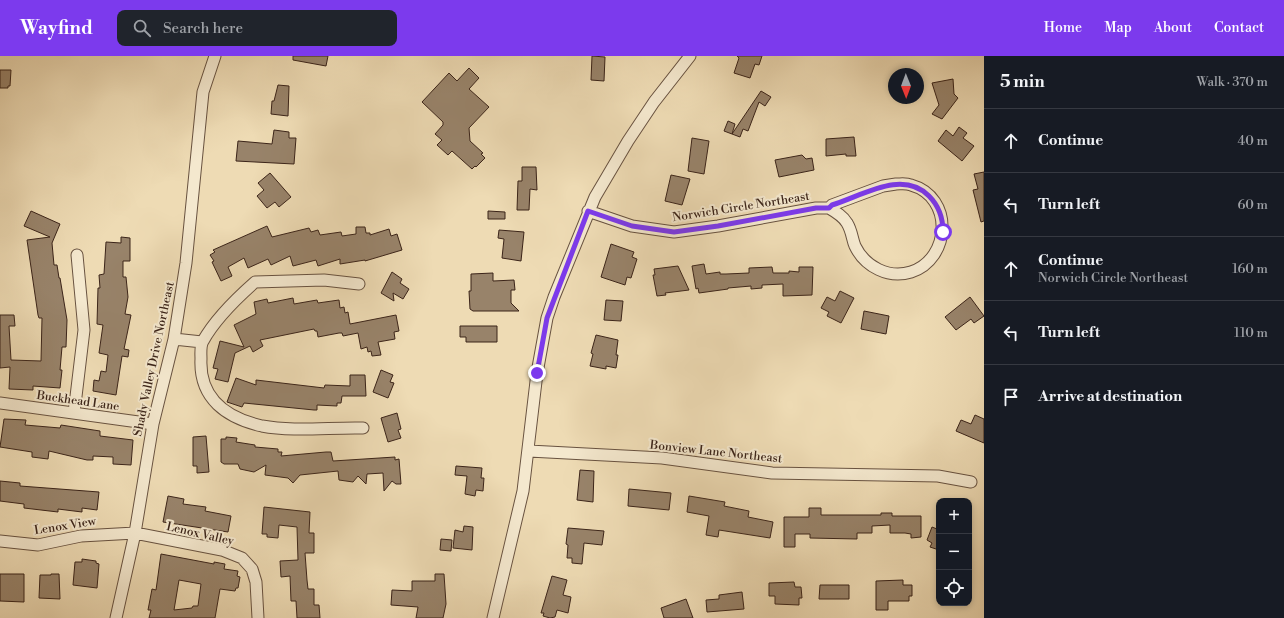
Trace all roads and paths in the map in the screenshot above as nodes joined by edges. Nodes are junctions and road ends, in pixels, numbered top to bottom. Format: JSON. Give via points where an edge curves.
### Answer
{"nodes":[{"id":1,"x":215,"y":56,"type":"edge"},
{"id":2,"x":690,"y":56,"type":"edge"},
{"id":3,"x":829,"y":208,"type":"junction"},
{"id":4,"x":588,"y":211,"type":"junction"},
{"id":5,"x":77,"y":255,"type":"dead end"},
{"id":6,"x":359,"y":284,"type":"dead end"},
{"id":7,"x":174,"y":339,"type":"junction"},
{"id":8,"x":202,"y":342,"type":"junction"},
{"id":9,"x":0,"y":403,"type":"edge"},
{"id":10,"x":74,"y":413,"type":"junction"},
{"id":11,"x":153,"y":424,"type":"junction"},
{"id":12,"x":363,"y":428,"type":"dead end"},
{"id":13,"x":529,"y":451,"type":"junction"},
{"id":14,"x":971,"y":482,"type":"dead end"},
{"id":15,"x":134,"y":533,"type":"junction"},
{"id":16,"x":0,"y":541,"type":"edge"},
{"id":17,"x":116,"y":618,"type":"edge"},
{"id":18,"x":258,"y":618,"type":"edge"},
{"id":19,"x":493,"y":618,"type":"edge"}],
"edges":[{"from":1,"to":7,"type":"street","name":"Shady Valley Drive Northeast","via":[[203,92],[186,263]]},
{"from":2,"to":4,"type":"street","via":[[628,141]]},
{"from":3,"to":3,"type":"street","via":[[883,186],[910,184],[926,193],[937,206],[943,223],[941,241],[933,257],[920,268],[902,274],[885,272],[872,267],[863,258],[855,246],[847,222],[840,214]]},
{"from":3,"to":4,"type":"street","name":"Norwich Circle Northeast","via":[[674,232],[632,226]]},
{"from":4,"to":13,"type":"street","via":[[547,318],[537,373]]},
{"from":5,"to":10,"type":"street","via":[[84,330]]},
{"from":6,"to":8,"type":"street","via":[[324,280],[255,282],[233,302]]},
{"from":7,"to":8,"type":"street"},
{"from":7,"to":11,"type":"street","name":"Shady Valley Drive Northeast"},
{"from":8,"to":12,"type":"street","via":[[201,366],[205,388],[218,407],[234,416],[263,426]]},
{"from":9,"to":10,"type":"street","name":"Buckhead Lane"},
{"from":10,"to":11,"type":"street","name":"Buckhead Lane"},
{"from":11,"to":15,"type":"street","name":"Shady Valley Drive Northeast"},
{"from":13,"to":14,"type":"street","name":"Bonview Lane Northeast","via":[[662,458],[772,473],[938,476]]},
{"from":13,"to":19,"type":"street","via":[[522,498]]},
{"from":15,"to":16,"type":"street","name":"Lenox View","via":[[81,536],[38,545]]},
{"from":15,"to":17,"type":"street","name":"Shady Valley Drive Northeast"},
{"from":15,"to":18,"type":"street","name":"Lenox Valley","via":[[222,550],[242,558],[252,569],[256,582]]}]}
